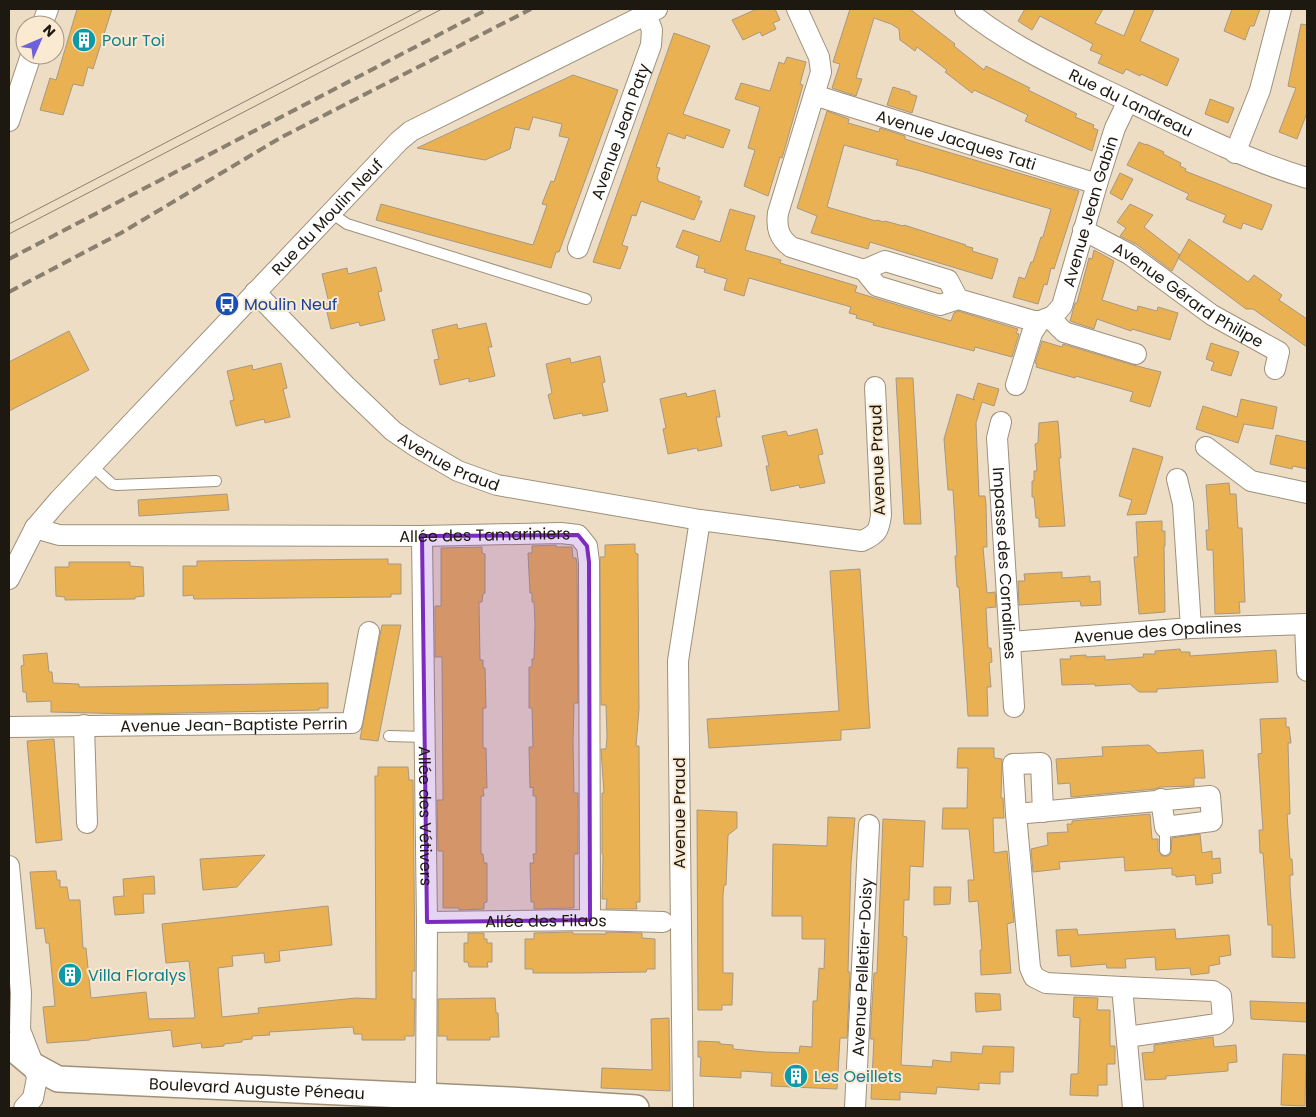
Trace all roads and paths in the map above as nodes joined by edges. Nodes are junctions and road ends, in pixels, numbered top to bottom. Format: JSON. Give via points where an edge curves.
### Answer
{"nodes":[{"id":1,"x":797,"y":9,"type":"edge"},
{"id":2,"x":965,"y":9,"type":"edge"},
{"id":3,"x":1280,"y":9,"type":"edge"},
{"id":4,"x":652,"y":12,"type":"edge"},
{"id":5,"x":25,"y":65,"type":"edge"},
{"id":6,"x":14,"y":84,"type":"edge"},
{"id":7,"x":814,"y":95,"type":"junction"},
{"id":8,"x":1128,"y":101,"type":"junction"},
{"id":9,"x":9,"y":120,"type":"edge"},
{"id":10,"x":1235,"y":153,"type":"junction"},
{"id":11,"x":1307,"y":178,"type":"edge"},
{"id":12,"x":1097,"y":184,"type":"junction"},
{"id":13,"x":331,"y":213,"type":"junction"},
{"id":14,"x":1083,"y":230,"type":"junction"},
{"id":15,"x":578,"y":248,"type":"dead end"},
{"id":16,"x":864,"y":270,"type":"junction"},
{"id":17,"x":255,"y":292,"type":"junction"},
{"id":18,"x":586,"y":299,"type":"dead end"},
{"id":19,"x":958,"y":299,"type":"junction"},
{"id":20,"x":1045,"y":319,"type":"junction"},
{"id":21,"x":1136,"y":354,"type":"dead end"},
{"id":22,"x":1275,"y":369,"type":"dead end"},
{"id":23,"x":1016,"y":385,"type":"dead end"},
{"id":24,"x":875,"y":387,"type":"dead end"},
{"id":25,"x":1001,"y":422,"type":"dead end"},
{"id":26,"x":1206,"y":446,"type":"dead end"},
{"id":27,"x":91,"y":465,"type":"junction"},
{"id":28,"x":1176,"y":479,"type":"dead end"},
{"id":29,"x":216,"y":481,"type":"dead end"},
{"id":30,"x":1307,"y":493,"type":"edge"},
{"id":31,"x":700,"y":520,"type":"junction"},
{"id":32,"x":35,"y":528,"type":"junction"},
{"id":33,"x":422,"y":536,"type":"junction"},
{"id":34,"x":9,"y":579,"type":"edge"},
{"id":35,"x":1306,"y":624,"type":"edge"},
{"id":36,"x":1191,"y":628,"type":"junction"},
{"id":37,"x":368,"y":632,"type":"dead end"},
{"id":38,"x":1010,"y":642,"type":"junction"},
{"id":39,"x":1307,"y":671,"type":"edge"},
{"id":40,"x":1014,"y":707,"type":"dead end"},
{"id":41,"x":84,"y":725,"type":"junction"},
{"id":42,"x":9,"y":727,"type":"edge"},
{"id":43,"x":389,"y":736,"type":"dead end"},
{"id":44,"x":425,"y":737,"type":"junction"},
{"id":45,"x":1161,"y":799,"type":"junction"},
{"id":46,"x":1043,"y":812,"type":"junction"},
{"id":47,"x":1016,"y":814,"type":"junction"},
{"id":48,"x":87,"y":823,"type":"dead end"},
{"id":49,"x":869,"y":825,"type":"dead end"},
{"id":50,"x":1164,"y":827,"type":"junction"},
{"id":51,"x":1165,"y":850,"type":"dead end"},
{"id":52,"x":9,"y":868,"type":"edge"},
{"id":53,"x":590,"y":920,"type":"junction"},
{"id":54,"x":427,"y":922,"type":"junction"},
{"id":55,"x":663,"y":922,"type":"dead end"},
{"id":56,"x":1122,"y":987,"type":"junction"},
{"id":57,"x":1127,"y":1037,"type":"junction"},
{"id":58,"x":9,"y":1045,"type":"edge"},
{"id":59,"x":34,"y":1066,"type":"junction"},
{"id":60,"x":416,"y":1100,"type":"edge"},
{"id":61,"x":24,"y":1108,"type":"edge"},
{"id":62,"x":636,"y":1108,"type":"edge"},
{"id":63,"x":683,"y":1108,"type":"edge"},
{"id":64,"x":856,"y":1108,"type":"edge"},
{"id":65,"x":1133,"y":1108,"type":"edge"}],
"edges":[{"from":1,"to":7,"type":"street","via":[[821,66]]},
{"from":2,"to":8,"type":"street","name":"Rue du Landreau","via":[[1016,45]]},
{"from":3,"to":10,"type":"street","via":[[1260,90]]},
{"from":4,"to":13,"type":"street","name":"Rue du Moulin Neuf","via":[[411,131]]},
{"from":4,"to":15,"type":"street","name":"Avenue Jean Paty","via":[[651,44]]},
{"from":5,"to":6,"type":"street"},
{"from":6,"to":9,"type":"street"},
{"from":7,"to":12,"type":"street","name":"Avenue Jacques Tati"},
{"from":7,"to":16,"type":"street","via":[[778,213],[777,228],[786,243],[798,250]]},
{"from":8,"to":10,"type":"street","name":"Rue du Landreau"},
{"from":8,"to":12,"type":"street","name":"Avenue Jean Gabin","via":[[1115,128]]},
{"from":10,"to":11,"type":"street","name":"Rue du Landreau"},
{"from":12,"to":14,"type":"street","name":"Avenue Jean Gabin"},
{"from":13,"to":17,"type":"street","name":"Rue du Moulin Neuf"},
{"from":13,"to":18,"type":"lane","via":[[347,224]]},
{"from":14,"to":20,"type":"street","name":"Avenue Jean Gabin","via":[[1062,306]]},
{"from":14,"to":22,"type":"street","name":"Avenue Gérard Philipe","via":[[1129,254],[1212,315],[1279,352]]},
{"from":16,"to":19,"type":"street","via":[[877,286],[940,305]]},
{"from":16,"to":19,"type":"street","via":[[884,261],[930,274],[948,280]]},
{"from":17,"to":27,"type":"street","name":"Rue du Moulin Neuf"},
{"from":17,"to":31,"type":"street","name":"Avenue Praud","via":[[393,431],[458,470],[497,485]]},
{"from":19,"to":20,"type":"street","via":[[1034,321]]},
{"from":20,"to":21,"type":"street","via":[[1064,332]]},
{"from":20,"to":23,"type":"street","name":"Avenue Jean Gabin","via":[[1032,333]]},
{"from":24,"to":31,"type":"street","name":"Avenue Praud","via":[[881,515],[879,529],[872,536],[862,541]]},
{"from":25,"to":38,"type":"street","name":"Impasse des Cornalines","via":[[997,438]]},
{"from":26,"to":30,"type":"street","via":[[1251,481]]},
{"from":27,"to":29,"type":"lane","via":[[116,485]]},
{"from":27,"to":32,"type":"street","name":"Rue du Moulin Neuf"},
{"from":28,"to":36,"type":"street","via":[[1183,504]]},
{"from":31,"to":63,"type":"street","name":"Avenue Praud","via":[[678,661]]},
{"from":32,"to":33,"type":"street","name":"Allée des Tamariniers","via":[[59,535]]},
{"from":32,"to":34,"type":"street","name":"Rue du Moulin Neuf"},
{"from":33,"to":44,"type":"street","name":"Allée des Vétivers"},
{"from":33,"to":53,"type":"street","name":"Allée des Tamariniers","via":[[561,532],[578,535],[587,546]]},
{"from":35,"to":36,"type":"street","name":"Avenue des Opalines"},
{"from":35,"to":39,"type":"street","name":"Avenue des Opalines"},
{"from":36,"to":38,"type":"street","name":"Avenue des Opalines"},
{"from":37,"to":41,"type":"street","name":"Avenue Jean-Baptiste Perrin","via":[[352,723]]},
{"from":38,"to":40,"type":"street","name":"Impasse des Cornalines"},
{"from":41,"to":42,"type":"street","name":"Avenue Jean-Baptiste Perrin"},
{"from":41,"to":48,"type":"street"},
{"from":43,"to":44,"type":"lane"},
{"from":44,"to":54,"type":"street","name":"Allée des Vétivers"},
{"from":45,"to":46,"type":"street"},
{"from":45,"to":50,"type":"street"},
{"from":45,"to":50,"type":"street","via":[[1210,796],[1212,821]]},
{"from":46,"to":47,"type":"street"},
{"from":46,"to":47,"type":"street","via":[[1041,763],[1013,764]]},
{"from":47,"to":56,"type":"street","via":[[1030,968],[1034,977],[1046,983]]},
{"from":49,"to":64,"type":"street","name":"Avenue Pelletier-Doisy"},
{"from":50,"to":51,"type":"lane"},
{"from":52,"to":59,"type":"street","via":[[21,993],[20,1030]]},
{"from":53,"to":54,"type":"street","name":"Allée des Filaos"},
{"from":53,"to":55,"type":"street","name":"Allée des Filaos"},
{"from":54,"to":60,"type":"street","name":"Allée des Vétivers"},
{"from":56,"to":57,"type":"street"},
{"from":56,"to":57,"type":"street","via":[[1213,991],[1221,996],[1223,1019],[1217,1024]]},
{"from":57,"to":65,"type":"street"},
{"from":58,"to":59,"type":"street","name":"Boulevard Auguste Péneau"},
{"from":59,"to":60,"type":"street","name":"Boulevard Auguste Péneau","via":[[58,1079]]},
{"from":59,"to":61,"type":"street","via":[[36,1088],[33,1098]]},
{"from":60,"to":62,"type":"street","name":"Boulevard Auguste Péneau","via":[[575,1103]]}]}
